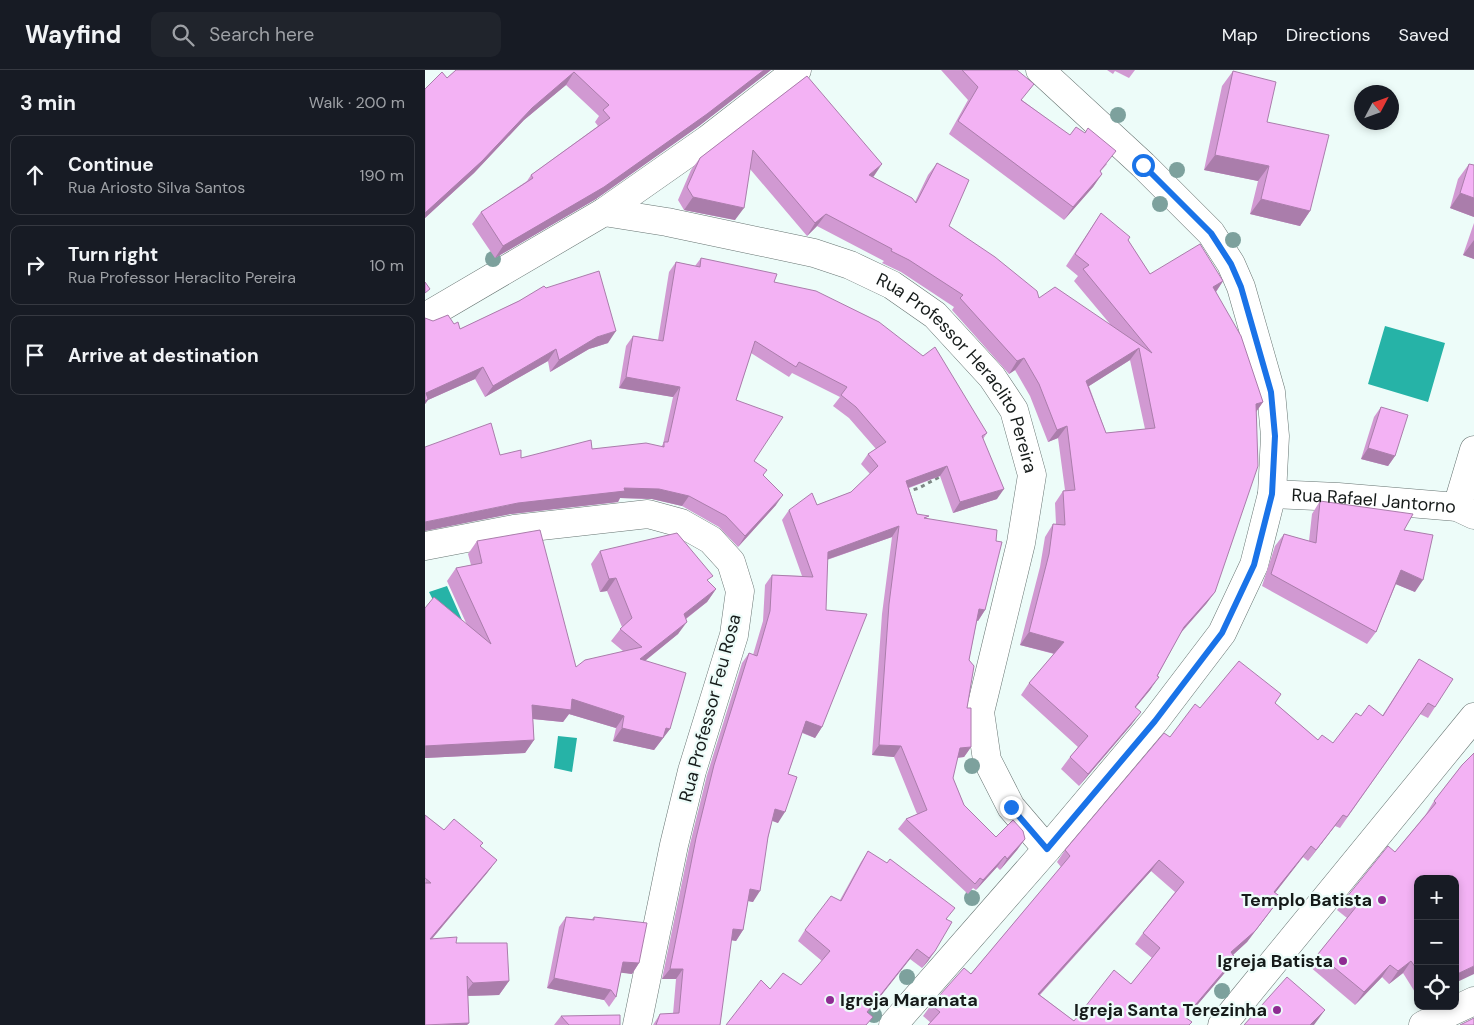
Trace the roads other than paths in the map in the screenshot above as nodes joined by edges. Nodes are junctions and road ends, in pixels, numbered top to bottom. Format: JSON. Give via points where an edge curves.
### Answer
{"nodes":[{"id":1,"x":797,"y":70,"type":"edge"},
{"id":2,"x":1040,"y":70,"type":"edge"},
{"id":3,"x":604,"y":212,"type":"junction"},
{"id":4,"x":425,"y":317,"type":"edge"},
{"id":5,"x":1474,"y":450,"type":"edge"},
{"id":6,"x":1272,"y":494,"type":"junction"},
{"id":7,"x":1465,"y":511,"type":"edge"},
{"id":8,"x":425,"y":546,"type":"edge"},
{"id":9,"x":1474,"y":717,"type":"edge"},
{"id":10,"x":1047,"y":849,"type":"junction"},
{"id":11,"x":1474,"y":1001,"type":"edge"},
{"id":12,"x":637,"y":1025,"type":"edge"},
{"id":13,"x":893,"y":1025,"type":"edge"},
{"id":14,"x":1222,"y":1025,"type":"edge"},
{"id":15,"x":1423,"y":1025,"type":"edge"}],
"edges":[{"from":1,"to":3,"type":"street","via":[[709,139]]},
{"from":2,"to":6,"type":"street","via":[[1211,233],[1231,264],[1241,287],[1271,392],[1275,436]]},
{"from":3,"to":4,"type":"street"},
{"from":3,"to":10,"type":"street","name":"Rua Professor Heraclito Pereira","via":[[814,253],[850,265],[892,285],[935,315],[992,377],[1014,410],[1032,475],[1021,543],[980,712],[987,760],[1011,807]]},
{"from":5,"to":7,"type":"street"},
{"from":6,"to":7,"type":"street","name":"Rua Rafael Jantorno","via":[[1338,497]]},
{"from":6,"to":10,"type":"street","via":[[1254,565],[1222,633],[1155,721]]},
{"from":8,"to":12,"type":"street","name":"Rua Professor Feu Rosa","via":[[523,528],[648,514],[681,523],[711,540],[731,562],[740,591],[734,635],[673,845]]},
{"from":9,"to":14,"type":"street"},
{"from":10,"to":13,"type":"street"},
{"from":11,"to":15,"type":"street"}]}
